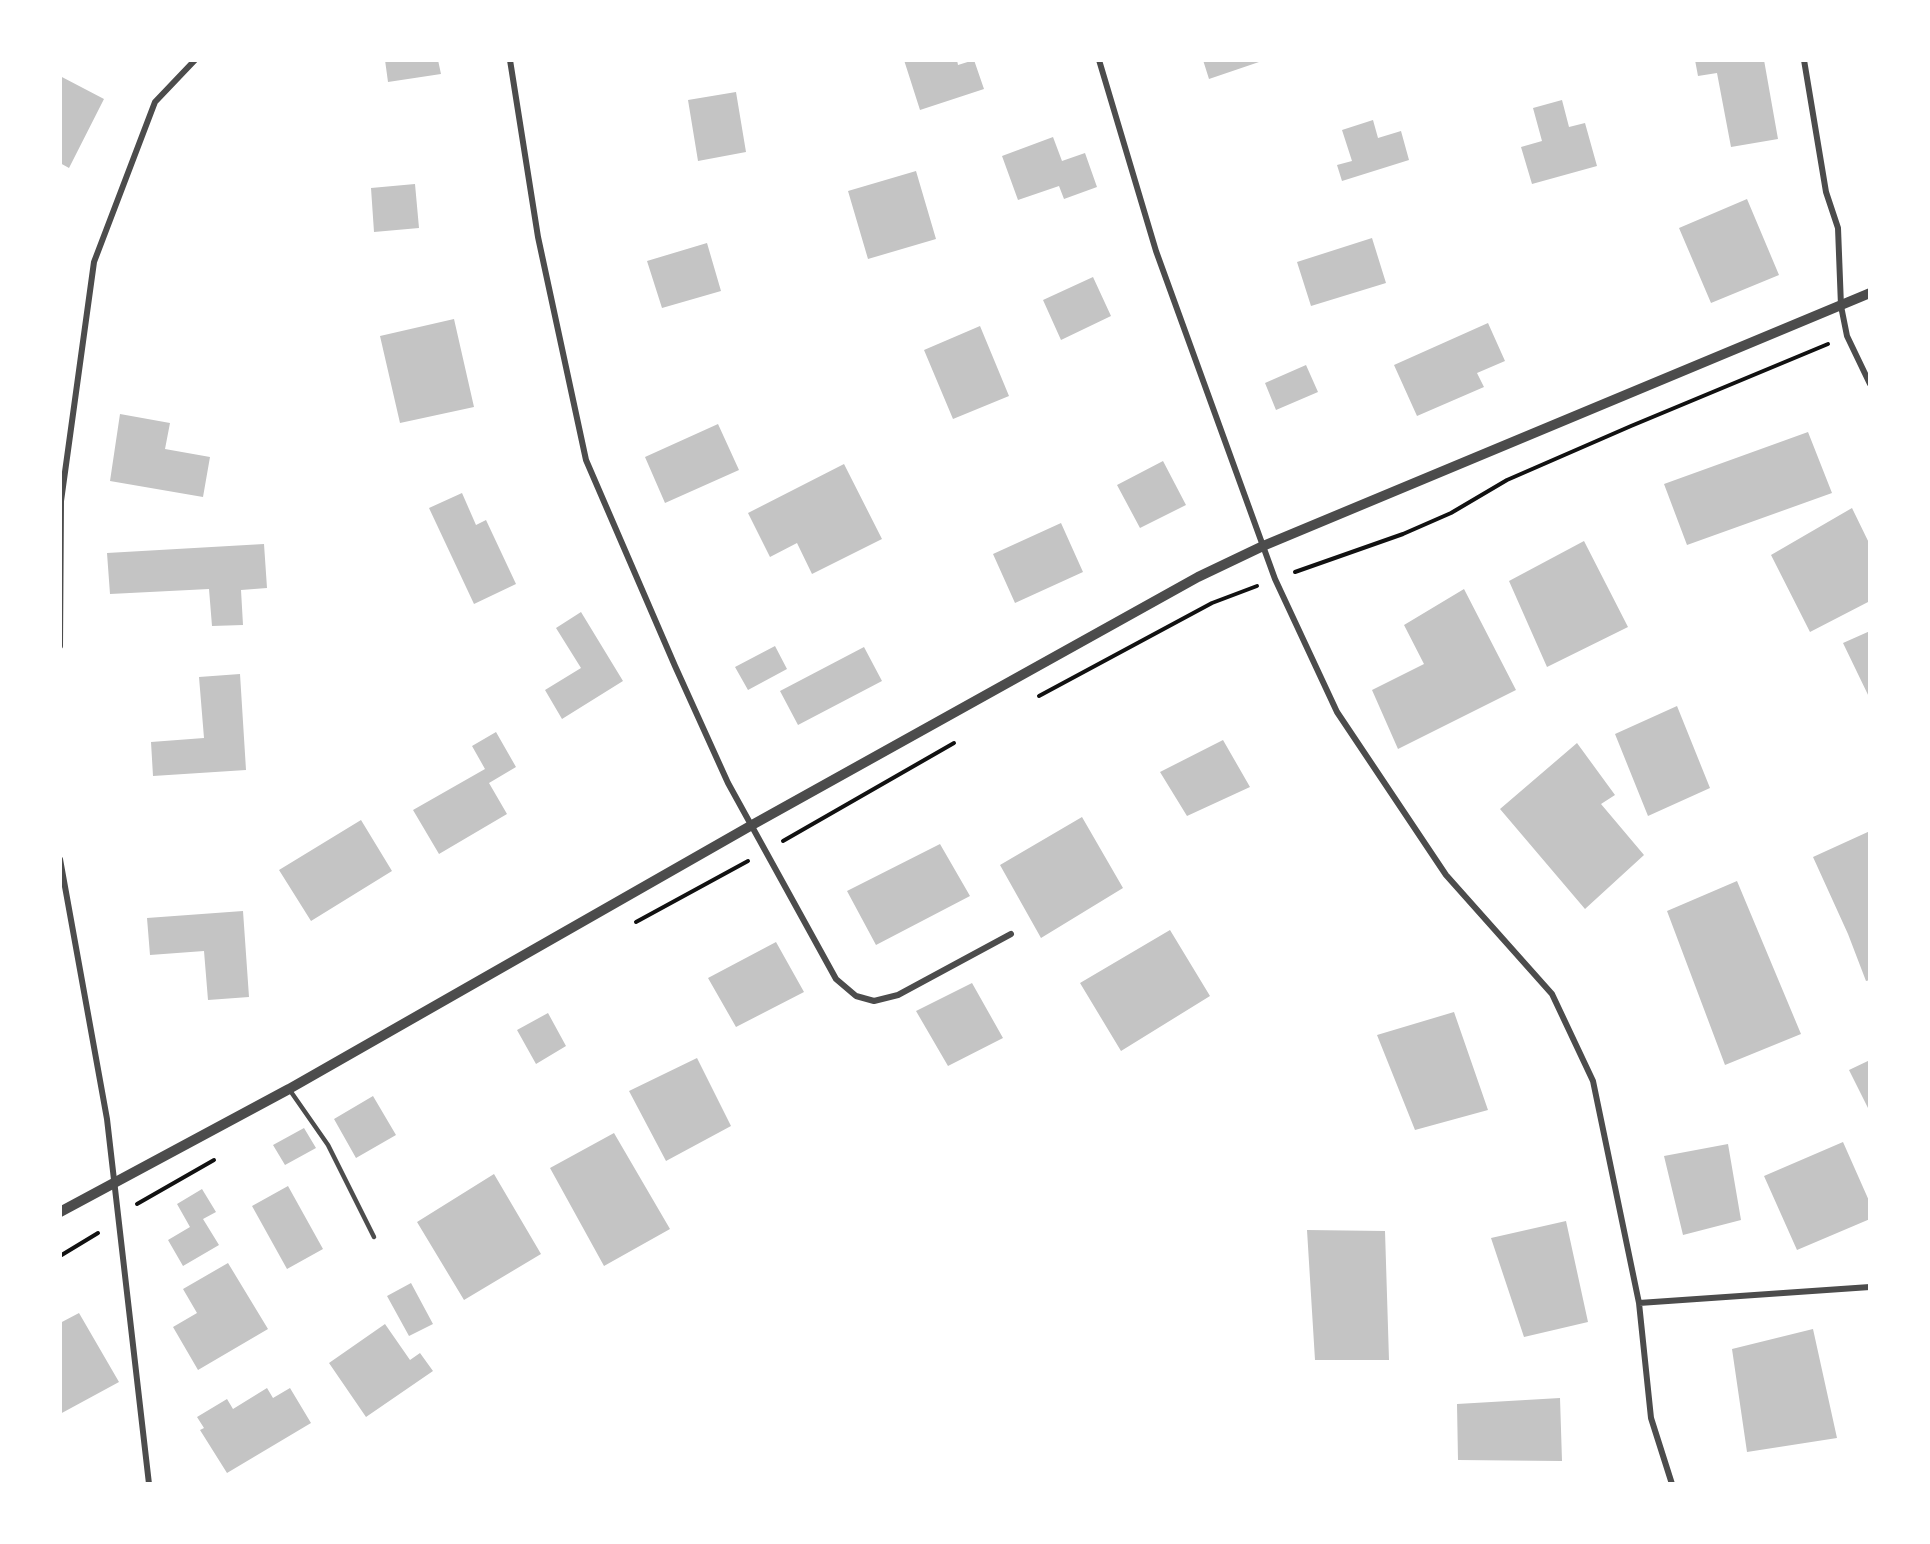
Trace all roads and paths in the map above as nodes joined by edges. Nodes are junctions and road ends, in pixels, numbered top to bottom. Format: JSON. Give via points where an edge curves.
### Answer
{"nodes":[{"id":1,"x":195,"y":60,"type":"edge"},
{"id":2,"x":510,"y":60,"type":"edge"},
{"id":3,"x":1099,"y":60,"type":"edge"},
{"id":4,"x":1804,"y":60,"type":"edge"},
{"id":5,"x":1870,"y":293,"type":"edge"},
{"id":6,"x":1841,"y":306,"type":"junction"},
{"id":7,"x":1847,"y":336,"type":"junction"},
{"id":8,"x":1870,"y":384,"type":"edge"},
{"id":9,"x":1263,"y":546,"type":"junction"},
{"id":10,"x":1275,"y":579,"type":"junction"},
{"id":11,"x":60,"y":646,"type":"edge"},
{"id":12,"x":1035,"y":698,"type":"dead end"},
{"id":13,"x":962,"y":738,"type":"dead end"},
{"id":14,"x":752,"y":825,"type":"junction"},
{"id":15,"x":766,"y":851,"type":"junction"},
{"id":16,"x":60,"y":859,"type":"edge"},
{"id":17,"x":633,"y":924,"type":"dead end"},
{"id":18,"x":1011,"y":934,"type":"dead end"},
{"id":19,"x":289,"y":1089,"type":"junction"},
{"id":20,"x":219,"y":1156,"type":"dead end"},
{"id":21,"x":115,"y":1181,"type":"junction"},
{"id":22,"x":60,"y":1212,"type":"edge"},
{"id":23,"x":120,"y":1220,"type":"junction"},
{"id":24,"x":374,"y":1237,"type":"dead end"},
{"id":25,"x":60,"y":1256,"type":"edge"},
{"id":26,"x":1870,"y":1287,"type":"edge"},
{"id":27,"x":1639,"y":1303,"type":"junction"},
{"id":28,"x":149,"y":1484,"type":"edge"},
{"id":29,"x":1672,"y":1484,"type":"edge"}],
"edges":[{"from":1,"to":11,"type":"street","via":[[155,102],[94,262],[61,501]]},
{"from":2,"to":14,"type":"street","via":[[538,237],[586,460],[728,783]]},
{"from":3,"to":9,"type":"street","via":[[1156,251]]},
{"from":4,"to":6,"type":"street","via":[[1826,192],[1838,228]]},
{"from":5,"to":6,"type":"street"},
{"from":6,"to":7,"type":"street"},
{"from":6,"to":9,"type":"street"},
{"from":7,"to":8,"type":"street"},
{"from":7,"to":10,"type":"path","via":[[1507,480],[1451,513],[1403,534]]},
{"from":9,"to":10,"type":"street"},
{"from":9,"to":14,"type":"street","via":[[1198,578]]},
{"from":10,"to":12,"type":"path","via":[[1212,603]]},
{"from":10,"to":27,"type":"street","via":[[1343,722],[1446,875],[1552,994],[1593,1081]]},
{"from":13,"to":15,"type":"path"},
{"from":14,"to":15,"type":"street"},
{"from":14,"to":19,"type":"street"},
{"from":15,"to":17,"type":"path"},
{"from":15,"to":18,"type":"street","via":[[836,979],[856,996],[874,1001],[898,994]]},
{"from":16,"to":21,"type":"street"},
{"from":19,"to":21,"type":"street"},
{"from":19,"to":24,"type":"lane","via":[[328,1145]]},
{"from":20,"to":23,"type":"path","via":[[136,1204]]},
{"from":21,"to":22,"type":"street"},
{"from":21,"to":23,"type":"street"},
{"from":23,"to":25,"type":"path"},
{"from":23,"to":28,"type":"street"},
{"from":26,"to":27,"type":"street"},
{"from":27,"to":29,"type":"street","via":[[1651,1418]]}]}
